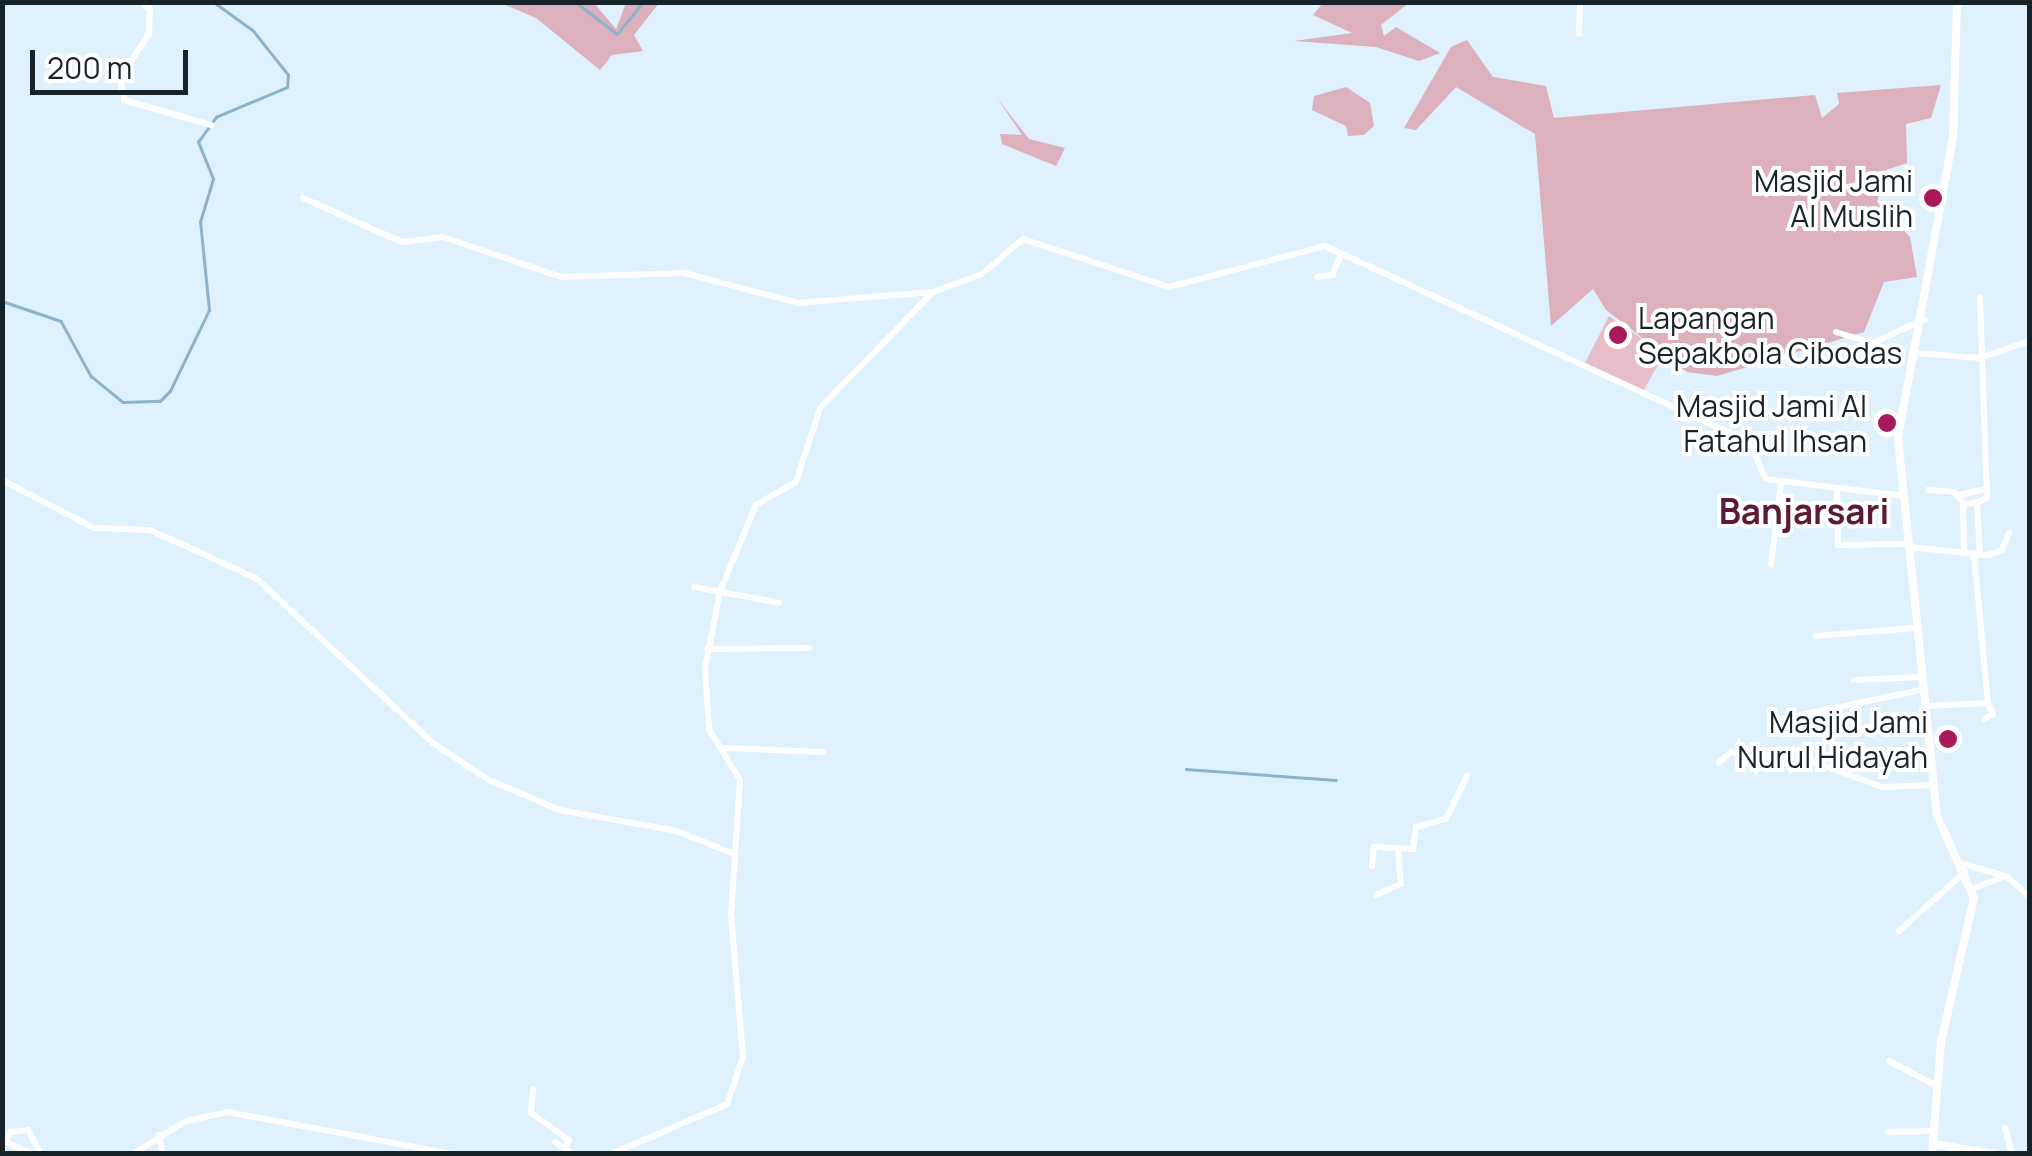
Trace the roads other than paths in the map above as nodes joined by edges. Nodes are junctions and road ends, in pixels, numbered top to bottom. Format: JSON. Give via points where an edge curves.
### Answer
{"nodes":[{"id":1,"x":140,"y":2,"type":"edge"},
{"id":2,"x":1580,"y":2,"type":"edge"},
{"id":3,"x":1957,"y":2,"type":"edge"},
{"id":4,"x":1579,"y":34,"type":"dead end"},
{"id":5,"x":208,"y":122,"type":"dead end"},
{"id":6,"x":303,"y":198,"type":"dead end"},
{"id":7,"x":1341,"y":255,"type":"junction"},
{"id":8,"x":1317,"y":277,"type":"dead end"},
{"id":9,"x":933,"y":292,"type":"junction"},
{"id":10,"x":1980,"y":298,"type":"dead end"},
{"id":11,"x":1924,"y":319,"type":"junction"},
{"id":12,"x":1836,"y":332,"type":"dead end"},
{"id":13,"x":2030,"y":341,"type":"edge"},
{"id":14,"x":1916,"y":353,"type":"junction"},
{"id":15,"x":1982,"y":358,"type":"junction"},
{"id":16,"x":2,"y":480,"type":"edge"},
{"id":17,"x":1781,"y":484,"type":"junction"},
{"id":18,"x":1986,"y":489,"type":"junction"},
{"id":19,"x":1837,"y":490,"type":"junction"},
{"id":20,"x":1928,"y":490,"type":"dead end"},
{"id":21,"x":1904,"y":496,"type":"junction"},
{"id":22,"x":1958,"y":496,"type":"junction"},
{"id":23,"x":1977,"y":502,"type":"junction"},
{"id":24,"x":1964,"y":504,"type":"junction"},
{"id":25,"x":2009,"y":533,"type":"dead end"},
{"id":26,"x":1909,"y":546,"type":"junction"},
{"id":27,"x":1964,"y":552,"type":"junction"},
{"id":28,"x":1977,"y":555,"type":"junction"},
{"id":29,"x":1771,"y":565,"type":"dead end"},
{"id":30,"x":694,"y":586,"type":"dead end"},
{"id":31,"x":720,"y":592,"type":"junction"},
{"id":32,"x":780,"y":603,"type":"dead end"},
{"id":33,"x":1916,"y":628,"type":"junction"},
{"id":34,"x":1816,"y":636,"type":"dead end"},
{"id":35,"x":810,"y":648,"type":"dead end"},
{"id":36,"x":708,"y":649,"type":"junction"},
{"id":37,"x":1920,"y":677,"type":"junction"},
{"id":38,"x":1854,"y":680,"type":"dead end"},
{"id":39,"x":1921,"y":690,"type":"junction"},
{"id":40,"x":1988,"y":703,"type":"junction"},
{"id":41,"x":1925,"y":706,"type":"junction"},
{"id":42,"x":1790,"y":717,"type":"dead end"},
{"id":43,"x":1984,"y":719,"type":"dead end"},
{"id":44,"x":726,"y":748,"type":"junction"},
{"id":45,"x":823,"y":752,"type":"dead end"},
{"id":46,"x":1719,"y":762,"type":"dead end"},
{"id":47,"x":1467,"y":776,"type":"dead end"},
{"id":48,"x":1935,"y":786,"type":"junction"},
{"id":49,"x":1398,"y":850,"type":"junction"},
{"id":50,"x":732,"y":854,"type":"junction"},
{"id":51,"x":1372,"y":866,"type":"dead end"},
{"id":52,"x":1964,"y":868,"type":"junction"},
{"id":53,"x":2006,"y":876,"type":"junction"},
{"id":54,"x":1972,"y":889,"type":"junction"},
{"id":55,"x":1376,"y":895,"type":"dead end"},
{"id":56,"x":2030,"y":897,"type":"edge"},
{"id":57,"x":1899,"y":931,"type":"dead end"},
{"id":58,"x":1888,"y":1061,"type":"dead end"},
{"id":59,"x":1934,"y":1085,"type":"junction"},
{"id":60,"x":533,"y":1089,"type":"dead end"},
{"id":61,"x":2006,"y":1128,"type":"dead end"},
{"id":62,"x":1933,"y":1131,"type":"junction"},
{"id":63,"x":1888,"y":1132,"type":"dead end"},
{"id":64,"x":159,"y":1135,"type":"junction"},
{"id":65,"x":555,"y":1142,"type":"dead end"},
{"id":66,"x":1932,"y":1149,"type":"edge"},
{"id":67,"x":628,"y":1150,"type":"edge"},
{"id":68,"x":569,"y":1151,"type":"edge"},
{"id":69,"x":1990,"y":1153,"type":"edge"},
{"id":70,"x":32,"y":1154,"type":"edge"},
{"id":71,"x":41,"y":1154,"type":"edge"},
{"id":72,"x":132,"y":1154,"type":"edge"},
{"id":73,"x":163,"y":1154,"type":"edge"},
{"id":74,"x":452,"y":1154,"type":"edge"},
{"id":75,"x":612,"y":1154,"type":"edge"},
{"id":76,"x":2012,"y":1154,"type":"edge"}],
"edges":[{"from":1,"to":5,"type":"street","via":[[150,8],[149,34],[120,76],[124,100]]},
{"from":2,"to":4,"type":"street"},
{"from":3,"to":11,"type":"main road","via":[[1960,74]]},
{"from":6,"to":9,"type":"street","via":[[402,242],[443,237],[560,277],[684,274],[798,302]]},
{"from":7,"to":8,"type":"street","via":[[1332,274]]},
{"from":7,"to":9,"type":"street","via":[[1319,246],[1169,287],[1023,239],[982,274]]},
{"from":7,"to":17,"type":"street","via":[[1730,434],[1752,448],[1762,476]]},
{"from":9,"to":31,"type":"street","via":[[820,408],[796,482],[756,505]]},
{"from":10,"to":15,"type":"street"},
{"from":11,"to":12,"type":"street","via":[[1870,343]]},
{"from":11,"to":14,"type":"main road"},
{"from":13,"to":15,"type":"street"},
{"from":14,"to":15,"type":"street"},
{"from":14,"to":21,"type":"main road","via":[[1898,430]]},
{"from":15,"to":18,"type":"street"},
{"from":16,"to":50,"type":"street","via":[[94,528],[148,529],[256,578],[433,742],[489,780],[560,810],[678,831]]},
{"from":17,"to":19,"type":"street"},
{"from":17,"to":29,"type":"street"},
{"from":18,"to":22,"type":"street"},
{"from":18,"to":23,"type":"street"},
{"from":19,"to":21,"type":"street"},
{"from":19,"to":26,"type":"street","via":[[1838,545]]},
{"from":20,"to":22,"type":"street"},
{"from":21,"to":26,"type":"main road"},
{"from":22,"to":24,"type":"street"},
{"from":23,"to":24,"type":"street"},
{"from":23,"to":28,"type":"street"},
{"from":24,"to":27,"type":"street"},
{"from":25,"to":28,"type":"street","via":[[2000,552]]},
{"from":26,"to":27,"type":"street"},
{"from":26,"to":33,"type":"main road"},
{"from":27,"to":28,"type":"street"},
{"from":28,"to":40,"type":"street"},
{"from":30,"to":31,"type":"street"},
{"from":31,"to":32,"type":"street"},
{"from":31,"to":36,"type":"street"},
{"from":33,"to":34,"type":"street"},
{"from":33,"to":37,"type":"main road"},
{"from":35,"to":36,"type":"street"},
{"from":36,"to":44,"type":"street","via":[[709,729]]},
{"from":37,"to":38,"type":"street"},
{"from":37,"to":39,"type":"main road"},
{"from":39,"to":41,"type":"main road"},
{"from":39,"to":42,"type":"street"},
{"from":40,"to":41,"type":"street"},
{"from":40,"to":43,"type":"street","via":[[1994,714]]},
{"from":41,"to":48,"type":"main road"},
{"from":44,"to":45,"type":"street"},
{"from":44,"to":50,"type":"street","via":[[740,780]]},
{"from":46,"to":48,"type":"street","via":[[1731,752],[1754,760],[1792,750],[1792,770],[1813,762],[1882,788]]},
{"from":47,"to":49,"type":"street","via":[[1446,820],[1416,827],[1414,848]]},
{"from":48,"to":52,"type":"main road","via":[[1939,824]]},
{"from":49,"to":51,"type":"street","via":[[1374,847]]},
{"from":49,"to":55,"type":"street","via":[[1401,884]]},
{"from":50,"to":67,"type":"street","via":[[744,992],[732,1097]]},
{"from":52,"to":53,"type":"street"},
{"from":52,"to":54,"type":"main road"},
{"from":52,"to":57,"type":"street"},
{"from":53,"to":54,"type":"street"},
{"from":53,"to":56,"type":"street"},
{"from":54,"to":59,"type":"main road","via":[[1972,935]]},
{"from":58,"to":59,"type":"street"},
{"from":59,"to":62,"type":"main road"},
{"from":60,"to":68,"type":"street","via":[[528,1108],[567,1138]]},
{"from":61,"to":76,"type":"street"},
{"from":62,"to":63,"type":"street"},
{"from":62,"to":66,"type":"main road"},
{"from":64,"to":72,"type":"street"},
{"from":64,"to":73,"type":"street"},
{"from":64,"to":74,"type":"street","via":[[237,1112]]},
{"from":65,"to":68,"type":"street"},
{"from":66,"to":69,"type":"main road"},
{"from":67,"to":75,"type":"street"},
{"from":70,"to":71,"type":"street","via":[[6,1142],[10,1132],[28,1130]]}]}
